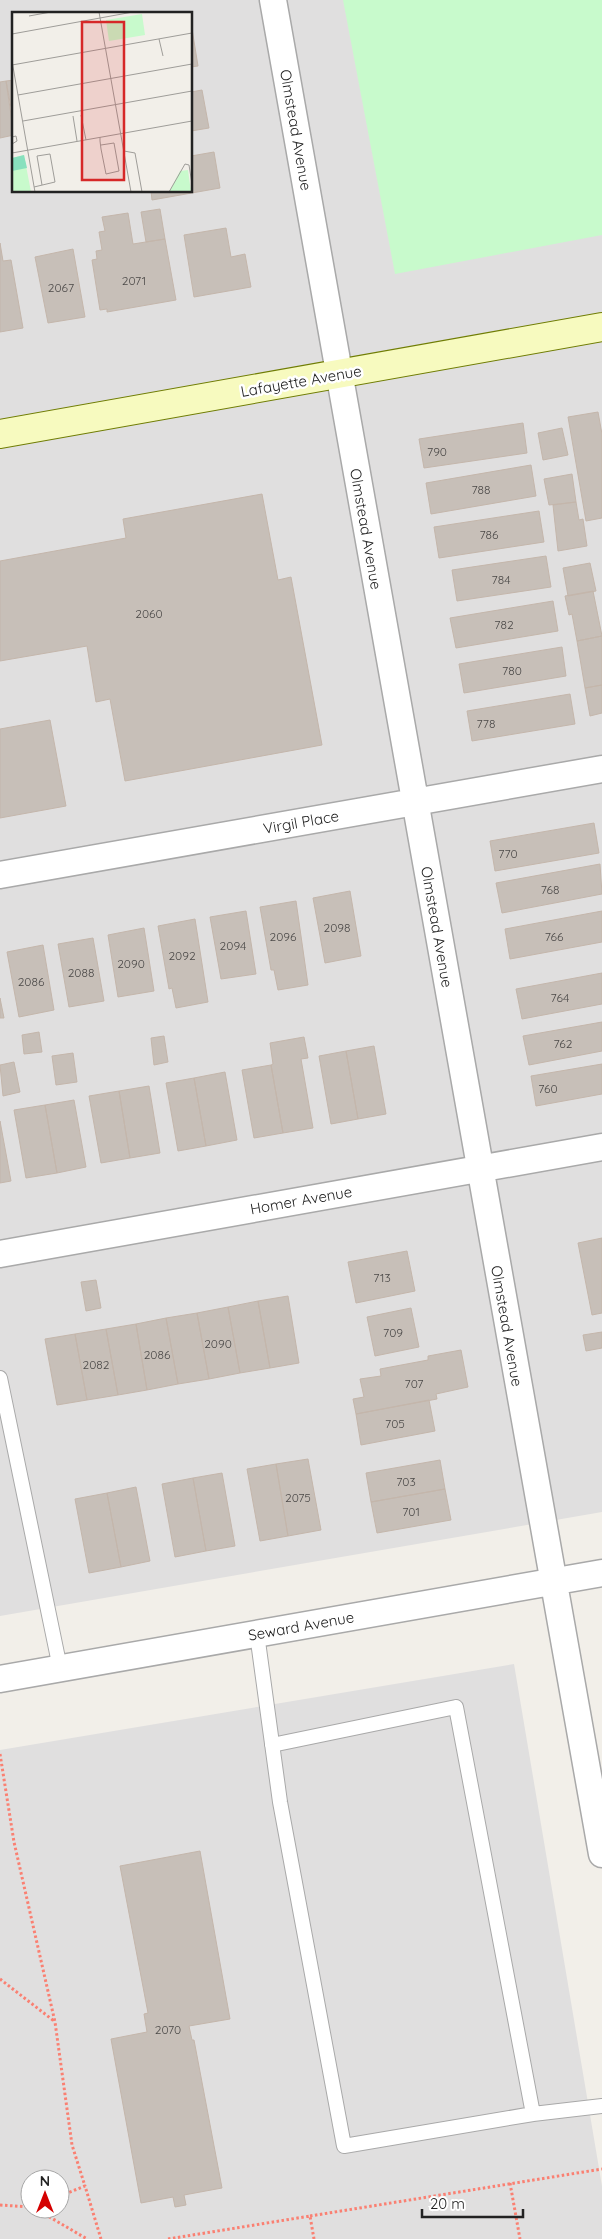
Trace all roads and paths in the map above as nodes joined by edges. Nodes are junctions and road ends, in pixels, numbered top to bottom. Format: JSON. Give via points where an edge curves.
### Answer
{"nodes":[{"id":1,"x":273,"y":0,"type":"edge"},
{"id":2,"x":602,"y":328,"type":"edge"},
{"id":3,"x":339,"y":374,"type":"junction"},
{"id":4,"x":0,"y":434,"type":"edge"},
{"id":5,"x":602,"y":769,"type":"edge"},
{"id":6,"x":415,"y":802,"type":"junction"},
{"id":7,"x":0,"y":875,"type":"edge"},
{"id":8,"x":602,"y":1147,"type":"edge"},
{"id":9,"x":479,"y":1169,"type":"junction"},
{"id":10,"x":0,"y":1254,"type":"edge"},
{"id":11,"x":0,"y":1378,"type":"edge"},
{"id":12,"x":602,"y":1573,"type":"edge"},
{"id":13,"x":553,"y":1581,"type":"junction"},
{"id":14,"x":257,"y":1634,"type":"junction"},
{"id":15,"x":60,"y":1668,"type":"junction"},
{"id":16,"x":0,"y":1679,"type":"edge"},
{"id":17,"x":272,"y":1745,"type":"junction"},
{"id":18,"x":0,"y":1754,"type":"edge"},
{"id":19,"x":599,"y":1819,"type":"edge"},
{"id":20,"x":602,"y":1854,"type":"edge"},
{"id":21,"x":0,"y":1979,"type":"edge"},
{"id":22,"x":55,"y":2022,"type":"junction"},
{"id":23,"x":602,"y":2106,"type":"edge"},
{"id":24,"x":533,"y":2114,"type":"junction"},
{"id":25,"x":602,"y":2169,"type":"edge"},
{"id":26,"x":510,"y":2183,"type":"junction"},
{"id":27,"x":85,"y":2186,"type":"junction"},
{"id":28,"x":70,"y":2192,"type":"edge"},
{"id":29,"x":0,"y":2205,"type":"edge"},
{"id":30,"x":20,"y":2206,"type":"edge"},
{"id":31,"x":310,"y":2216,"type":"junction"},
{"id":32,"x":53,"y":2219,"type":"edge"},
{"id":33,"x":87,"y":2239,"type":"edge"},
{"id":34,"x":101,"y":2239,"type":"edge"},
{"id":35,"x":168,"y":2239,"type":"edge"},
{"id":36,"x":314,"y":2239,"type":"edge"},
{"id":37,"x":520,"y":2239,"type":"edge"}],
"edges":[{"from":1,"to":3,"type":"street","name":"Olmstead Avenue"},
{"from":2,"to":3,"type":"street","name":"Lafayette Avenue"},
{"from":3,"to":4,"type":"street","name":"Lafayette Avenue"},
{"from":3,"to":6,"type":"street","name":"Olmstead Avenue"},
{"from":5,"to":6,"type":"street","name":"Virgil Place"},
{"from":6,"to":7,"type":"street","name":"Virgil Place"},
{"from":6,"to":9,"type":"street","name":"Olmstead Avenue"},
{"from":8,"to":9,"type":"street","name":"Homer Avenue"},
{"from":9,"to":10,"type":"street","name":"Homer Avenue"},
{"from":9,"to":13,"type":"street","name":"Olmstead Avenue"},
{"from":11,"to":15,"type":"lane"},
{"from":12,"to":13,"type":"street","name":"Seward Avenue"},
{"from":13,"to":14,"type":"street","name":"Seward Avenue"},
{"from":13,"to":19,"type":"street","name":"Olmstead Avenue"},
{"from":14,"to":15,"type":"street","name":"Seward Avenue"},
{"from":14,"to":17,"type":"lane"},
{"from":15,"to":16,"type":"street","name":"Seward Avenue"},
{"from":17,"to":24,"type":"lane","via":[[344,2146]]},
{"from":17,"to":24,"type":"lane","via":[[456,1707]]},
{"from":18,"to":22,"type":"path","via":[[14,1842]]},
{"from":19,"to":20,"type":"street","name":"Olmstead Avenue"},
{"from":21,"to":22,"type":"path"},
{"from":22,"to":27,"type":"path","via":[[72,2145]]},
{"from":23,"to":24,"type":"lane"},
{"from":25,"to":26,"type":"path"},
{"from":26,"to":31,"type":"path"},
{"from":26,"to":37,"type":"path"},
{"from":27,"to":28,"type":"path"},
{"from":27,"to":34,"type":"path"},
{"from":29,"to":30,"type":"path"},
{"from":31,"to":35,"type":"path"},
{"from":31,"to":36,"type":"path"},
{"from":32,"to":33,"type":"path"}]}
